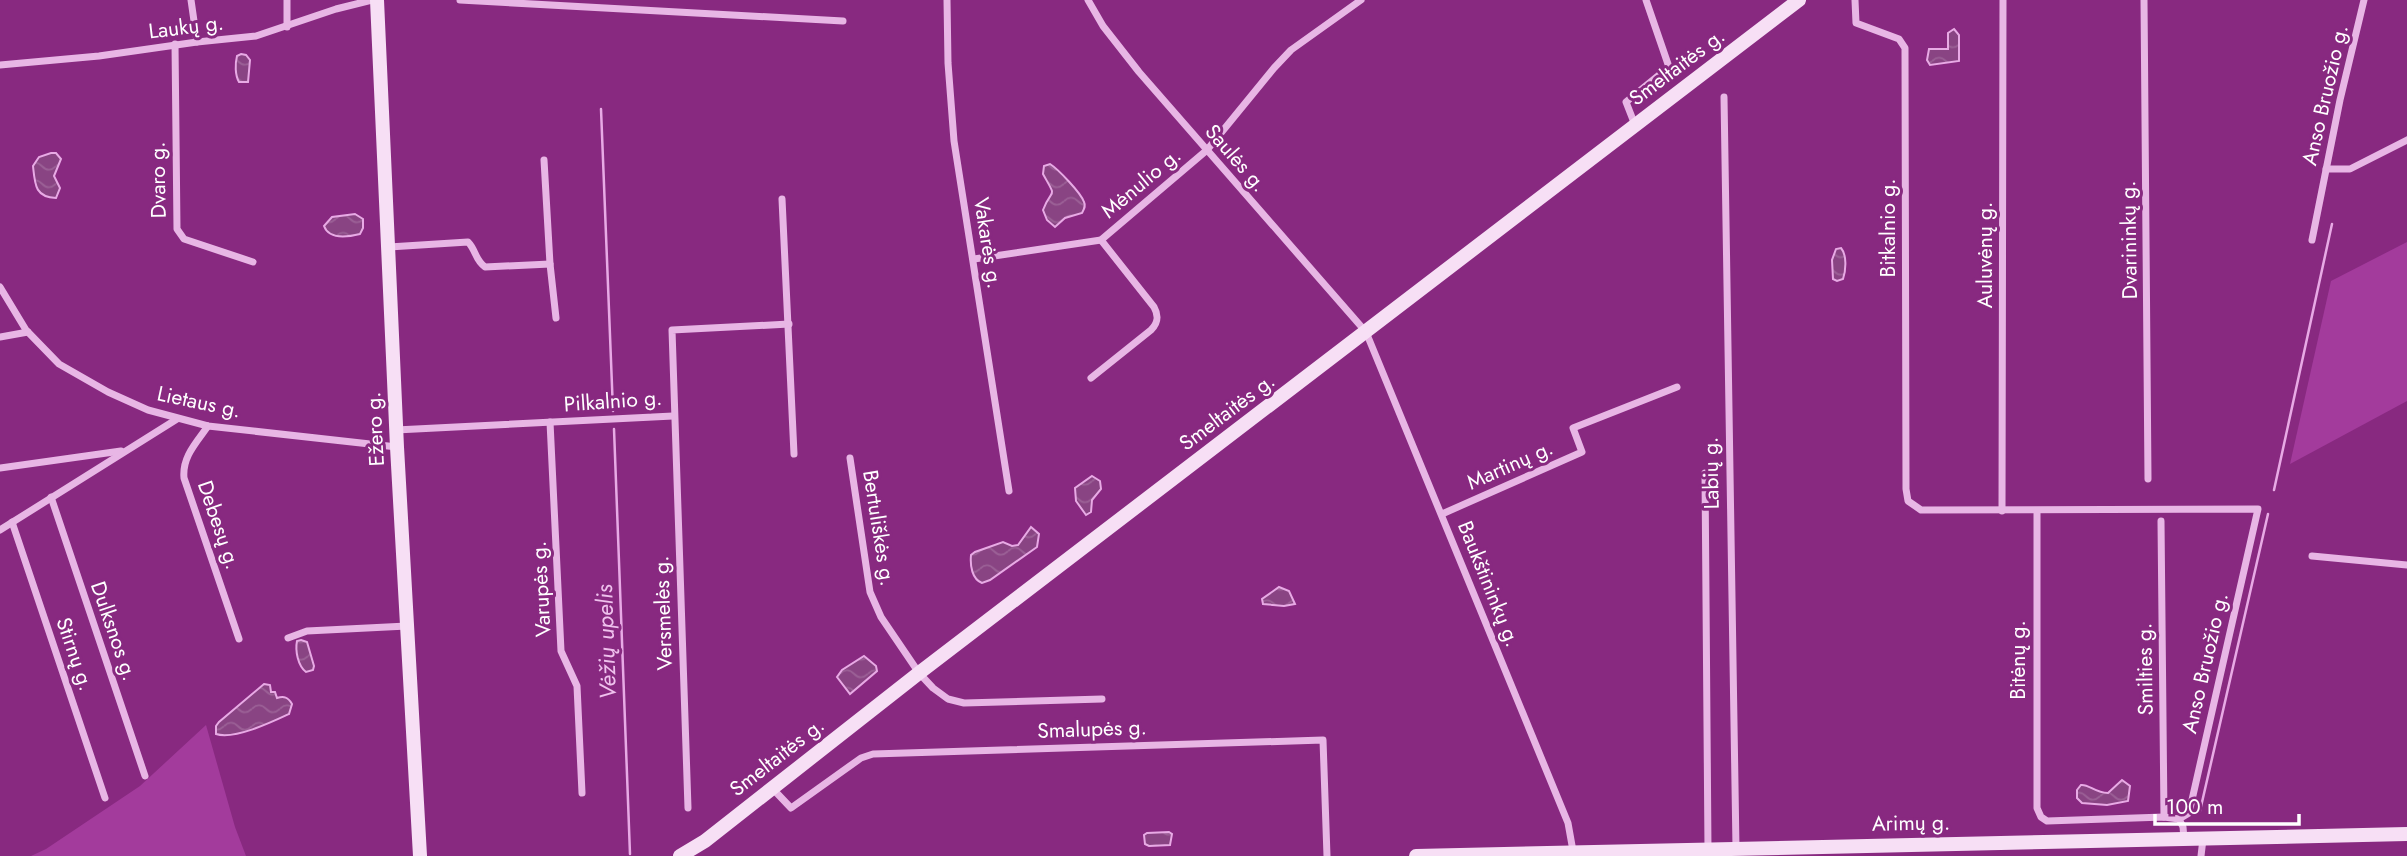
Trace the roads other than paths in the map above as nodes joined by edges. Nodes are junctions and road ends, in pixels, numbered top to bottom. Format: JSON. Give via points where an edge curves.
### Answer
{"nodes":[{"id":1,"x":191,"y":0,"type":"edge"},
{"id":2,"x":287,"y":0,"type":"edge"},
{"id":3,"x":374,"y":0,"type":"edge"},
{"id":4,"x":460,"y":0,"type":"edge"},
{"id":5,"x":947,"y":0,"type":"edge"},
{"id":6,"x":1088,"y":0,"type":"edge"},
{"id":7,"x":1361,"y":0,"type":"edge"},
{"id":8,"x":1647,"y":0,"type":"edge"},
{"id":9,"x":1799,"y":0,"type":"edge"},
{"id":10,"x":1855,"y":0,"type":"edge"},
{"id":11,"x":2003,"y":0,"type":"edge"},
{"id":12,"x":2144,"y":0,"type":"edge"},
{"id":13,"x":2364,"y":0,"type":"edge"},
{"id":14,"x":843,"y":21,"type":"dead end"},
{"id":15,"x":287,"y":27,"type":"junction"},
{"id":16,"x":197,"y":42,"type":"junction"},
{"id":17,"x":175,"y":44,"type":"junction"},
{"id":18,"x":0,"y":65,"type":"edge"},
{"id":19,"x":1724,"y":97,"type":"dead end"},
{"id":20,"x":1635,"y":125,"type":"junction"},
{"id":21,"x":2407,"y":140,"type":"edge"},
{"id":22,"x":1207,"y":150,"type":"junction"},
{"id":23,"x":544,"y":160,"type":"dead end"},
{"id":24,"x":2326,"y":169,"type":"junction"},
{"id":25,"x":782,"y":199,"type":"dead end"},
{"id":26,"x":1101,"y":240,"type":"junction"},
{"id":27,"x":2312,"y":240,"type":"dead end"},
{"id":28,"x":390,"y":247,"type":"junction"},
{"id":29,"x":974,"y":259,"type":"junction"},
{"id":30,"x":253,"y":262,"type":"dead end"},
{"id":31,"x":550,"y":264,"type":"junction"},
{"id":32,"x":0,"y":287,"type":"edge"},
{"id":33,"x":556,"y":318,"type":"dead end"},
{"id":34,"x":789,"y":324,"type":"junction"},
{"id":35,"x":28,"y":332,"type":"junction"},
{"id":36,"x":1366,"y":332,"type":"junction"},
{"id":37,"x":0,"y":337,"type":"edge"},
{"id":38,"x":1091,"y":378,"type":"dead end"},
{"id":39,"x":1677,"y":387,"type":"dead end"},
{"id":40,"x":673,"y":416,"type":"junction"},
{"id":41,"x":177,"y":419,"type":"junction"},
{"id":42,"x":550,"y":422,"type":"junction"},
{"id":43,"x":208,"y":426,"type":"junction"},
{"id":44,"x":396,"y":430,"type":"junction"},
{"id":45,"x":397,"y":447,"type":"junction"},
{"id":46,"x":124,"y":450,"type":"junction"},
{"id":47,"x":794,"y":454,"type":"dead end"},
{"id":48,"x":850,"y":458,"type":"dead end"},
{"id":49,"x":0,"y":468,"type":"edge"},
{"id":50,"x":1705,"y":473,"type":"dead end"},
{"id":51,"x":2148,"y":479,"type":"dead end"},
{"id":52,"x":1009,"y":491,"type":"dead end"},
{"id":53,"x":51,"y":497,"type":"junction"},
{"id":54,"x":2002,"y":511,"type":"junction"},
{"id":55,"x":2037,"y":511,"type":"junction"},
{"id":56,"x":1442,"y":514,"type":"junction"},
{"id":57,"x":2161,"y":521,"type":"dead end"},
{"id":58,"x":12,"y":522,"type":"junction"},
{"id":59,"x":0,"y":530,"type":"edge"},
{"id":60,"x":2312,"y":556,"type":"dead end"},
{"id":61,"x":2407,"y":565,"type":"edge"},
{"id":62,"x":407,"y":626,"type":"junction"},
{"id":63,"x":288,"y":638,"type":"dead end"},
{"id":64,"x":239,"y":639,"type":"dead end"},
{"id":65,"x":919,"y":673,"type":"junction"},
{"id":66,"x":1102,"y":699,"type":"dead end"},
{"id":67,"x":145,"y":776,"type":"dead end"},
{"id":68,"x":772,"y":787,"type":"junction"},
{"id":69,"x":582,"y":793,"type":"dead end"},
{"id":70,"x":105,"y":798,"type":"dead end"},
{"id":71,"x":688,"y":808,"type":"dead end"},
{"id":72,"x":2164,"y":817,"type":"junction"},
{"id":73,"x":2179,"y":819,"type":"junction"},
{"id":74,"x":2407,"y":834,"type":"edge"},
{"id":75,"x":2184,"y":839,"type":"junction"},
{"id":76,"x":2203,"y":839,"type":"junction"},
{"id":77,"x":1736,"y":848,"type":"junction"},
{"id":78,"x":1708,"y":849,"type":"junction"},
{"id":79,"x":1573,"y":851,"type":"junction"},
{"id":80,"x":687,"y":854,"type":"edge"},
{"id":81,"x":420,"y":856,"type":"edge"},
{"id":82,"x":1327,"y":856,"type":"edge"},
{"id":83,"x":1416,"y":856,"type":"edge"},
{"id":84,"x":2201,"y":856,"type":"edge"}],
"edges":[{"from":1,"to":16,"type":"street"},
{"from":2,"to":15,"type":"street"},
{"from":3,"to":15,"type":"street","name":"Laukų g."},
{"from":3,"to":28,"type":"main road","name":"Ežero g."},
{"from":4,"to":14,"type":"street"},
{"from":5,"to":29,"type":"street","name":"Vakarės g.","via":[[954,141]]},
{"from":6,"to":22,"type":"street","name":"Saulės g.","via":[[1124,54]]},
{"from":7,"to":22,"type":"street","name":"Mėnulio g.","via":[[1291,50]]},
{"from":8,"to":20,"type":"street","via":[[1669,67],[1626,102]]},
{"from":9,"to":20,"type":"main road","name":"Smeltaitės g."},
{"from":10,"to":54,"type":"street","name":"Bitkalnio g.","via":[[1856,23],[1899,39],[1905,48],[1908,501],[1921,510]]},
{"from":11,"to":54,"type":"street","name":"Auluvėnų g."},
{"from":12,"to":51,"type":"street","name":"Dvarininkų g."},
{"from":13,"to":24,"type":"street","name":"Anso Bruožio g."},
{"from":15,"to":16,"type":"street","name":"Laukų g.","via":[[256,36]]},
{"from":16,"to":17,"type":"street","name":"Laukų g."},
{"from":17,"to":18,"type":"street","name":"Laukų g."},
{"from":17,"to":30,"type":"street","name":"Dvaro g.","via":[[177,229],[184,239]]},
{"from":19,"to":77,"type":"street","name":"Labių g."},
{"from":20,"to":36,"type":"main road","name":"Smeltaitės g."},
{"from":21,"to":24,"type":"street","via":[[2350,169]]},
{"from":22,"to":26,"type":"street","name":"Mėnulio g."},
{"from":22,"to":36,"type":"street","name":"Saulės g."},
{"from":23,"to":31,"type":"street"},
{"from":24,"to":27,"type":"street","name":"Anso Bruožio g."},
{"from":25,"to":34,"type":"street"},
{"from":26,"to":29,"type":"street","name":"Mėnulio g."},
{"from":26,"to":38,"type":"street","via":[[1154,307],[1157,324]]},
{"from":28,"to":31,"type":"street","via":[[468,242],[485,267]]},
{"from":28,"to":44,"type":"main road","name":"Ežero g."},
{"from":29,"to":52,"type":"street","name":"Vakarės g."},
{"from":31,"to":33,"type":"street"},
{"from":32,"to":35,"type":"street","name":"Lietaus g."},
{"from":34,"to":40,"type":"street","name":"Pilkalnio g.","via":[[672,330]]},
{"from":34,"to":47,"type":"street"},
{"from":35,"to":37,"type":"street"},
{"from":35,"to":41,"type":"street","name":"Lietaus g.","via":[[59,364],[108,392]]},
{"from":36,"to":56,"type":"street","name":"Baukštininkų g."},
{"from":36,"to":65,"type":"main road","name":"Smeltaitės g."},
{"from":39,"to":56,"type":"street","name":"Martinų g.","via":[[1573,428],[1582,452]]},
{"from":40,"to":42,"type":"street","name":"Pilkalnio g."},
{"from":40,"to":71,"type":"street","name":"Versmelės g."},
{"from":41,"to":43,"type":"street","name":"Lietaus g."},
{"from":41,"to":46,"type":"street"},
{"from":42,"to":44,"type":"street","name":"Pilkalnio g."},
{"from":42,"to":69,"type":"street","name":"Varupės g.","via":[[561,651],[577,685]]},
{"from":43,"to":45,"type":"street","name":"Lietaus g."},
{"from":43,"to":64,"type":"street","name":"Debesų g.","via":[[184,462],[184,478]]},
{"from":44,"to":45,"type":"main road","name":"Ežero g."},
{"from":45,"to":62,"type":"main road","name":"Ežero g."},
{"from":46,"to":49,"type":"street"},
{"from":46,"to":53,"type":"street"},
{"from":48,"to":65,"type":"street","name":"Bertuliškės g.","via":[[870,593]]},
{"from":50,"to":78,"type":"street"},
{"from":53,"to":58,"type":"street"},
{"from":53,"to":67,"type":"street","name":"Dulksnos g."},
{"from":54,"to":55,"type":"street"},
{"from":55,"to":72,"type":"street","name":"Bitėnų g.","via":[[2037,808],[2047,821]]},
{"from":55,"to":73,"type":"street","name":"Anso Bruožio g.","via":[[2258,509],[2189,813]]},
{"from":56,"to":79,"type":"street","name":"Baukštininkų g.","via":[[1568,823]]},
{"from":57,"to":72,"type":"street","name":"Smilties g."},
{"from":58,"to":59,"type":"street"},
{"from":58,"to":70,"type":"street","name":"Stirnų g."},
{"from":60,"to":61,"type":"street"},
{"from":62,"to":63,"type":"street","via":[[307,631]]},
{"from":62,"to":81,"type":"main road","name":"Ežero g."},
{"from":65,"to":66,"type":"street","name":"Smalupės g.","via":[[941,695],[960,702]]},
{"from":65,"to":68,"type":"main road","name":"Smeltaitės g."},
{"from":68,"to":80,"type":"main road","name":"Smeltaitės g."},
{"from":68,"to":82,"type":"street","name":"Smalupės g.","via":[[790,808],[873,754],[1323,740]]},
{"from":72,"to":73,"type":"street"},
{"from":73,"to":75,"type":"street"},
{"from":74,"to":76,"type":"main road","name":"Arimų g."},
{"from":75,"to":76,"type":"main road","name":"Arimų g."},
{"from":75,"to":77,"type":"main road","name":"Arimų g."},
{"from":76,"to":84,"type":"street"},
{"from":77,"to":78,"type":"main road","name":"Arimų g."},
{"from":78,"to":79,"type":"main road","name":"Arimų g."},
{"from":79,"to":83,"type":"main road","name":"Arimų g."}]}
